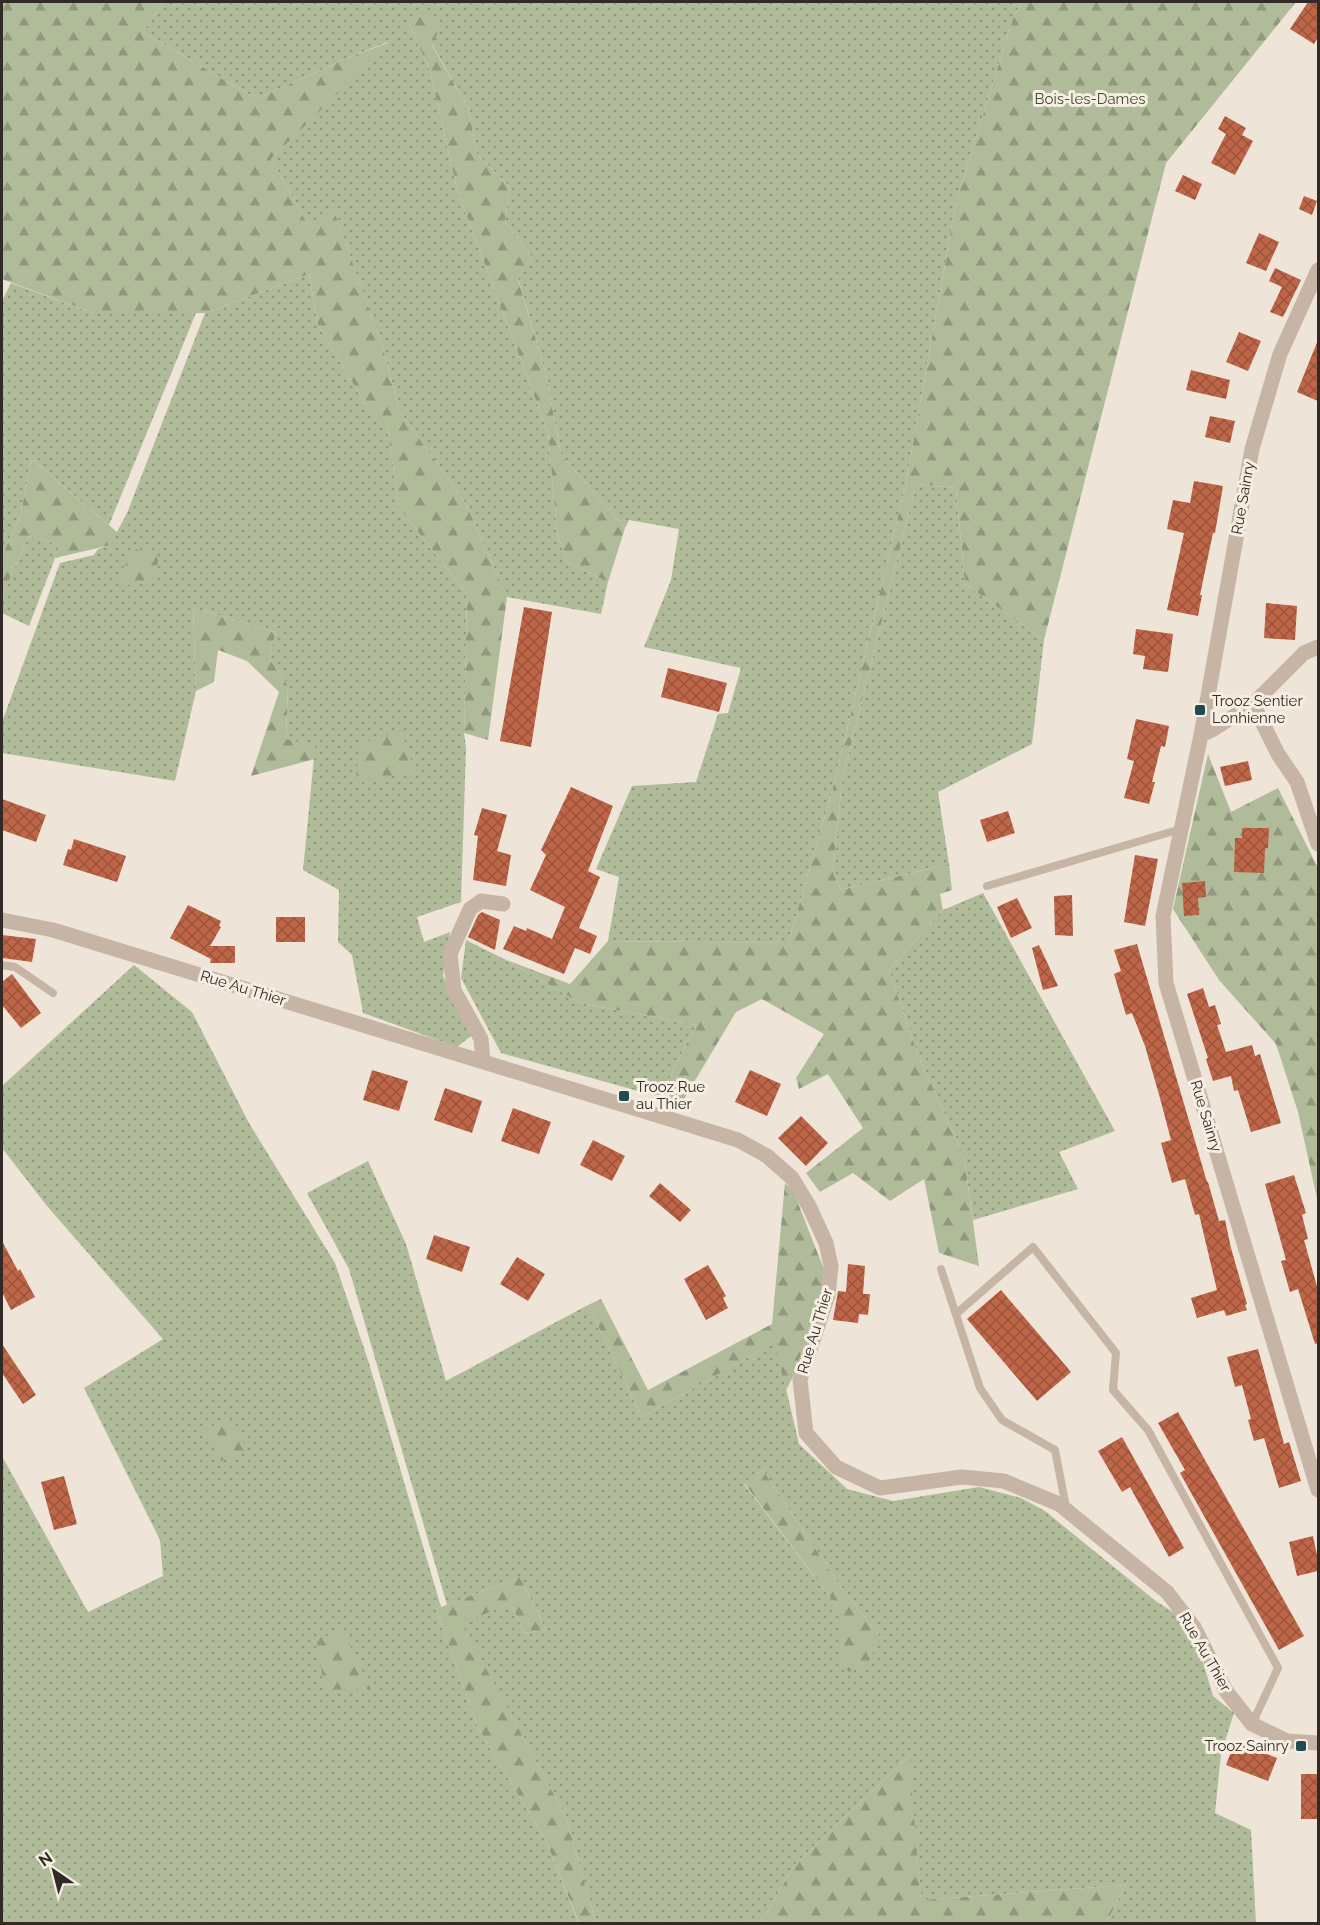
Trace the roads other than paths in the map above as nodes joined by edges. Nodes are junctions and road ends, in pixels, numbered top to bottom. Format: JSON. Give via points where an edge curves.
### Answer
{"nodes":[{"id":1,"x":1318,"y":270,"type":"edge"},
{"id":2,"x":1318,"y":647,"type":"edge"},
{"id":3,"x":1253,"y":704,"type":"junction"},
{"id":4,"x":1201,"y":735,"type":"junction"},
{"id":5,"x":1181,"y":829,"type":"junction"},
{"id":6,"x":1318,"y":844,"type":"edge"},
{"id":7,"x":987,"y":886,"type":"dead end"},
{"id":8,"x":503,"y":904,"type":"dead end"},
{"id":9,"x":2,"y":920,"type":"edge"},
{"id":10,"x":2,"y":965,"type":"edge"},
{"id":11,"x":53,"y":993,"type":"dead end"},
{"id":12,"x":483,"y":1061,"type":"junction"},
{"id":13,"x":941,"y":1269,"type":"dead end"},
{"id":14,"x":956,"y":1314,"type":"junction"},
{"id":15,"x":1318,"y":1490,"type":"edge"},
{"id":16,"x":1066,"y":1509,"type":"junction"},
{"id":17,"x":1252,"y":1724,"type":"junction"},
{"id":18,"x":1318,"y":1743,"type":"edge"}],
"edges":[{"from":1,"to":4,"type":"street","name":"Rue Sainry","via":[[1280,354],[1252,449]]},
{"from":2,"to":3,"type":"street","via":[[1304,653]]},
{"from":3,"to":4,"type":"street"},
{"from":3,"to":6,"type":"street","via":[[1297,782]]},
{"from":4,"to":5,"type":"street","name":"Rue Sainry"},
{"from":5,"to":7,"type":"lane"},
{"from":5,"to":15,"type":"street","name":"Rue Sainry","via":[[1163,916],[1166,983]]},
{"from":8,"to":12,"type":"street","via":[[481,900],[470,909],[450,954],[454,990],[481,1039]]},
{"from":9,"to":12,"type":"street","name":"Rue Au Thier","via":[[52,930]]},
{"from":10,"to":11,"type":"lane","via":[[15,967]]},
{"from":12,"to":16,"type":"street","name":"Rue Au Thier","via":[[738,1140],[767,1156],[792,1178],[826,1243],[831,1266],[828,1295],[800,1380],[806,1433],[836,1467],[880,1488],[962,1477],[1004,1481]]},
{"from":13,"to":14,"type":"lane"},
{"from":14,"to":16,"type":"lane","via":[[980,1388],[1002,1420],[1055,1450]]},
{"from":14,"to":17,"type":"lane","via":[[1033,1247],[1116,1353],[1113,1390],[1148,1430],[1278,1668]]},
{"from":16,"to":17,"type":"street","name":"Rue Au Thier","via":[[1167,1592],[1194,1627],[1226,1691]]},
{"from":17,"to":18,"type":"street","name":"Rue Au Thier","via":[[1287,1741]]}]}
